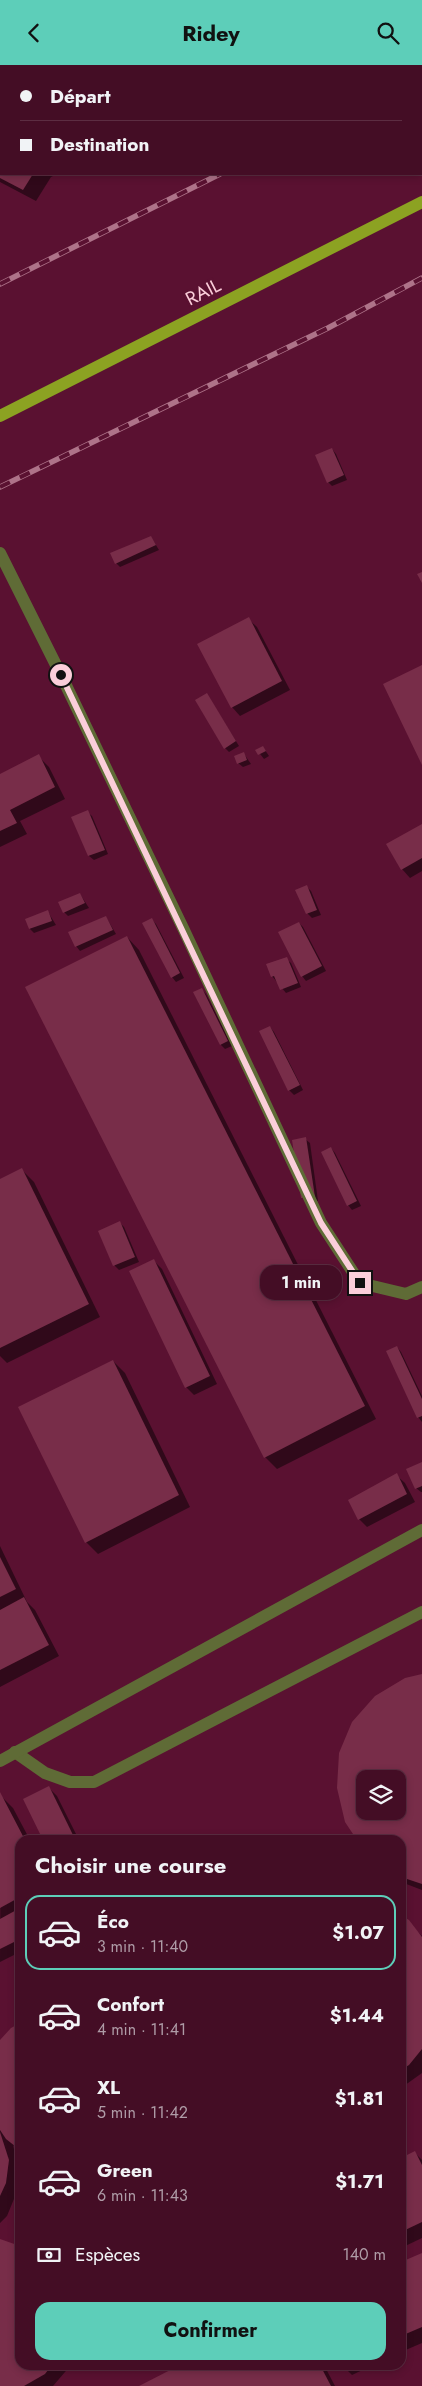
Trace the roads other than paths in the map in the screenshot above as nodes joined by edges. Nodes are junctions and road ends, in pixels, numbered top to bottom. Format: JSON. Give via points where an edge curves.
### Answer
{"nodes":[{"id":1,"x":422,"y":202,"type":"edge"},
{"id":2,"x":0,"y":416,"type":"edge"},
{"id":3,"x":0,"y":553,"type":"edge"},
{"id":4,"x":422,"y":1287,"type":"edge"},
{"id":5,"x":422,"y":1530,"type":"edge"},
{"id":6,"x":422,"y":1613,"type":"edge"},
{"id":7,"x":15,"y":1752,"type":"junction"},
{"id":8,"x":0,"y":1761,"type":"edge"}],
"edges":[{"from":1,"to":2,"type":"main road","name":"RAIL"},
{"from":3,"to":4,"type":"lane","via":[[170,901],[321,1223],[360,1283],[406,1294]]},
{"from":5,"to":7,"type":"lane"},
{"from":6,"to":7,"type":"lane","via":[[94,1782],[70,1783],[45,1773]]},
{"from":7,"to":8,"type":"lane"}]}
